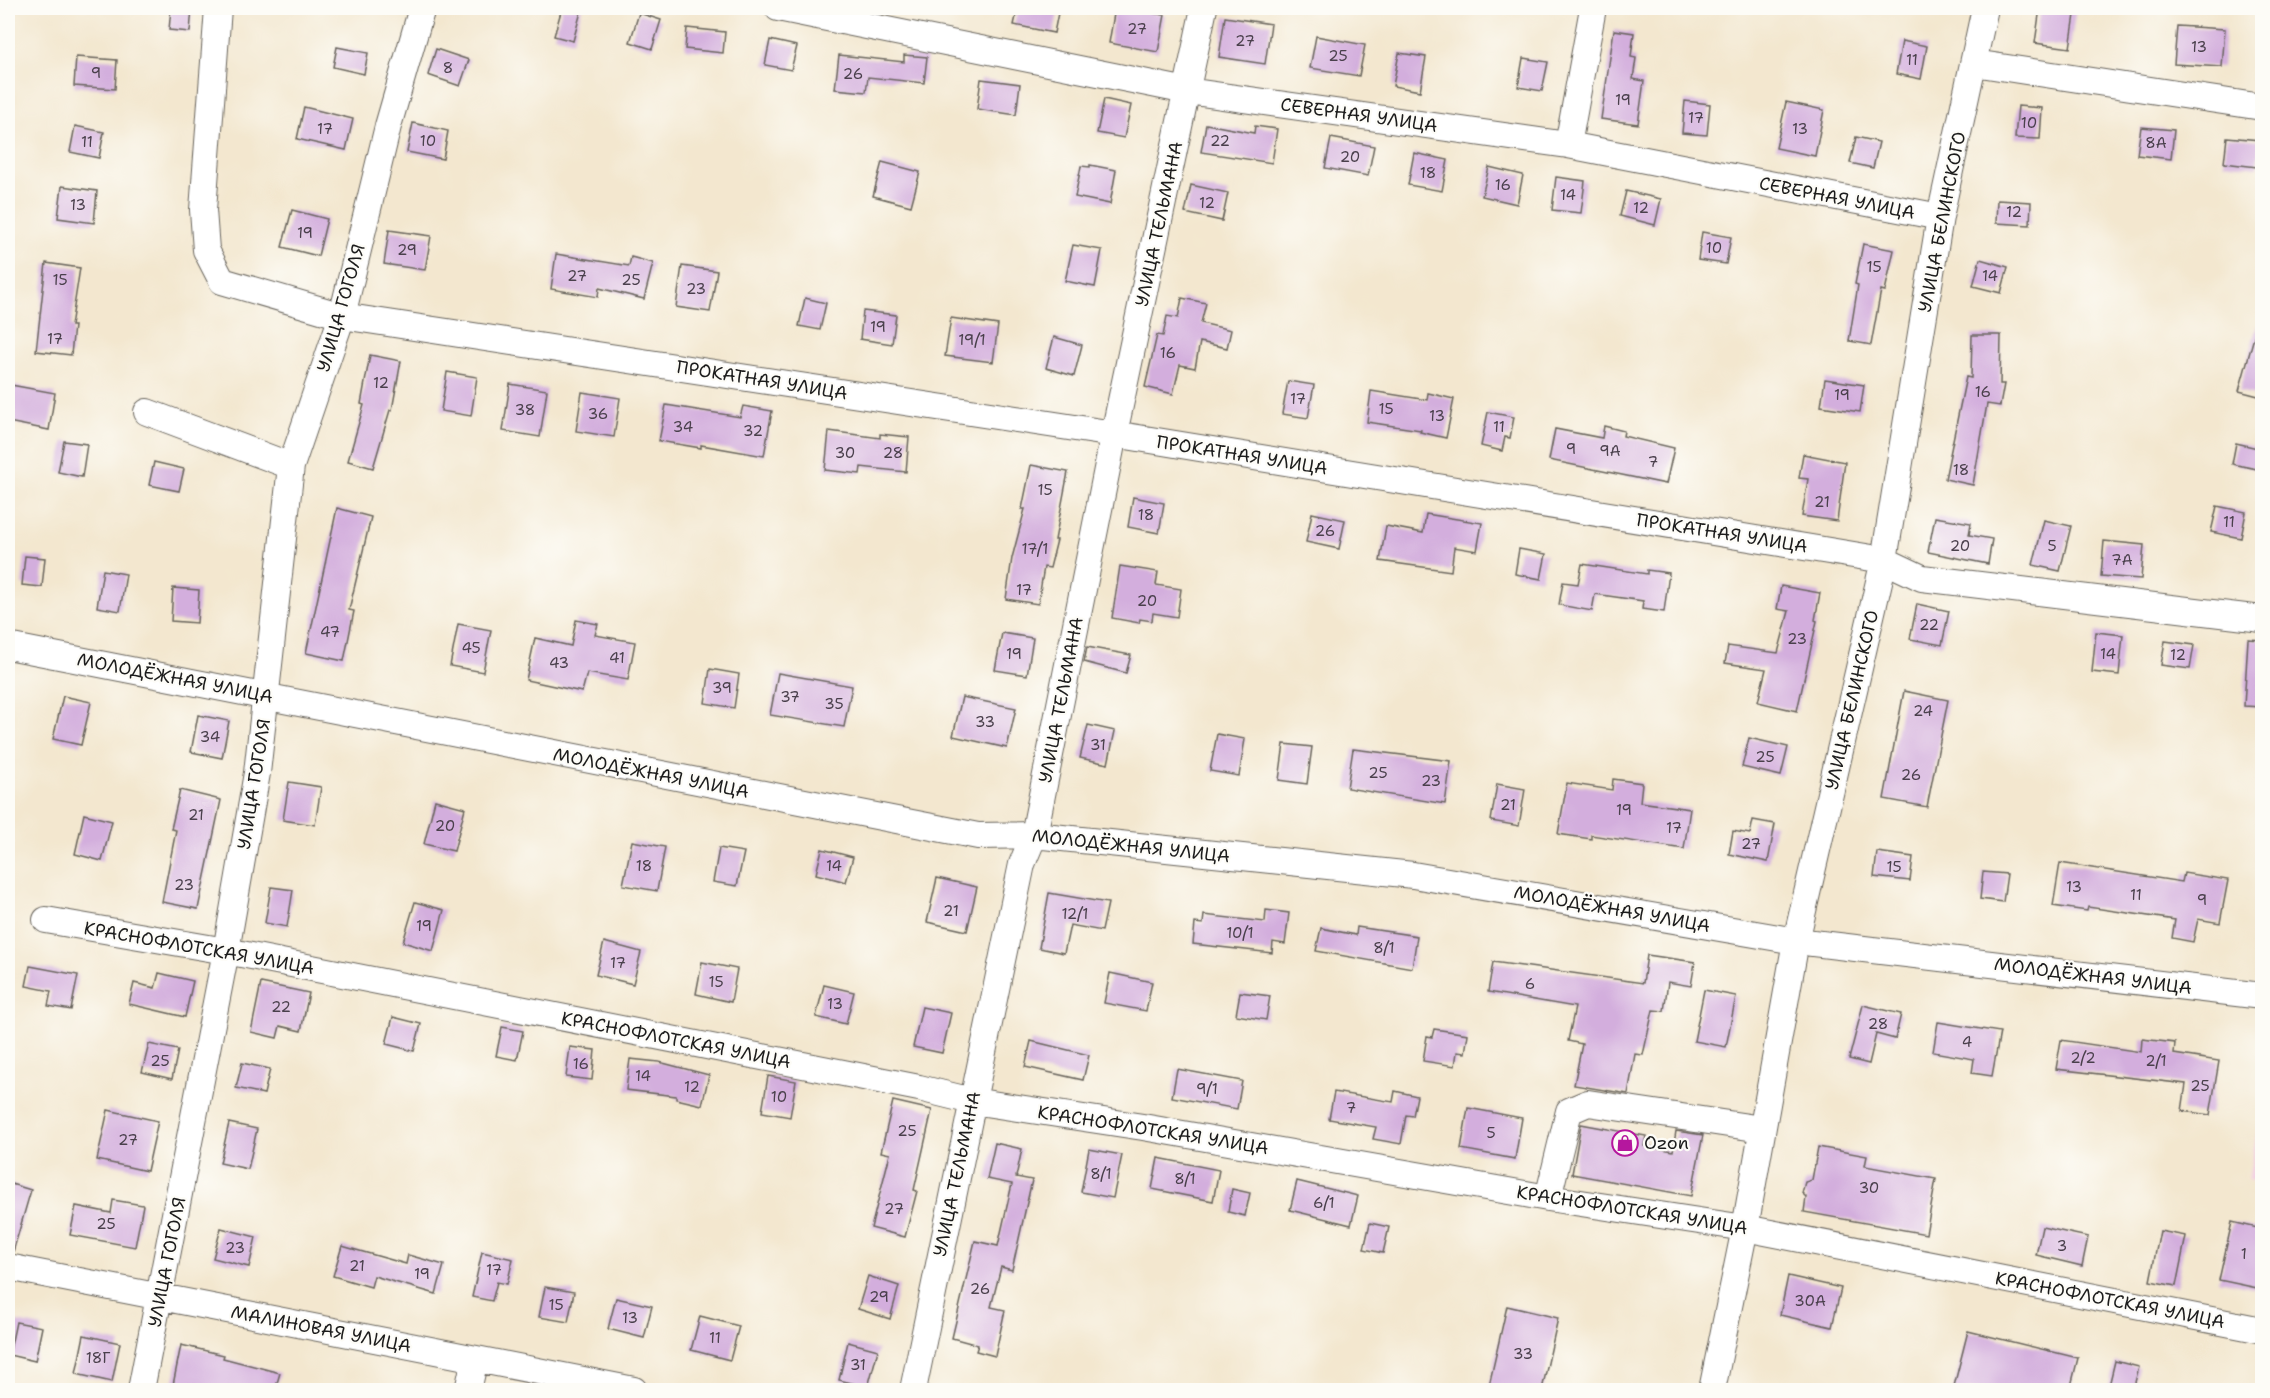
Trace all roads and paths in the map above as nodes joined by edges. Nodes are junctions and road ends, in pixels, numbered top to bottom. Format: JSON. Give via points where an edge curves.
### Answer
{"nodes":[{"id":1,"x":218,"y":8,"type":"edge"},
{"id":2,"x":422,"y":8,"type":"edge"},
{"id":3,"x":778,"y":8,"type":"edge"},
{"id":4,"x":1204,"y":8,"type":"edge"},
{"id":5,"x":1593,"y":8,"type":"edge"},
{"id":6,"x":1986,"y":8,"type":"edge"},
{"id":7,"x":830,"y":12,"type":"edge"},
{"id":8,"x":1974,"y":63,"type":"junction"},
{"id":9,"x":1187,"y":91,"type":"junction"},
{"id":10,"x":2262,"y":107,"type":"edge"},
{"id":11,"x":1568,"y":145,"type":"junction"},
{"id":12,"x":1940,"y":218,"type":"junction"},
{"id":13,"x":342,"y":316,"type":"junction"},
{"id":14,"x":147,"y":412,"type":"dead end"},
{"id":15,"x":1114,"y":434,"type":"junction"},
{"id":16,"x":291,"y":465,"type":"junction"},
{"id":17,"x":1884,"y":560,"type":"junction"},
{"id":18,"x":2261,"y":614,"type":"edge"},
{"id":19,"x":8,"y":646,"type":"edge"},
{"id":20,"x":267,"y":695,"type":"junction"},
{"id":21,"x":1034,"y":835,"type":"junction"},
{"id":22,"x":46,"y":920,"type":"dead end"},
{"id":23,"x":1796,"y":941,"type":"junction"},
{"id":24,"x":226,"y":951,"type":"junction"},
{"id":25,"x":2262,"y":996,"type":"edge"},
{"id":26,"x":972,"y":1101,"type":"junction"},
{"id":27,"x":1762,"y":1129,"type":"junction"},
{"id":28,"x":1548,"y":1198,"type":"junction"},
{"id":29,"x":1745,"y":1227,"type":"junction"},
{"id":30,"x":8,"y":1267,"type":"edge"},
{"id":31,"x":160,"y":1299,"type":"junction"},
{"id":32,"x":2262,"y":1330,"type":"edge"},
{"id":33,"x":475,"y":1359,"type":"junction"},
{"id":34,"x":141,"y":1390,"type":"edge"},
{"id":35,"x":468,"y":1390,"type":"edge"},
{"id":36,"x":634,"y":1390,"type":"edge"},
{"id":37,"x":913,"y":1390,"type":"edge"},
{"id":38,"x":1712,"y":1390,"type":"edge"}],
"edges":[{"from":1,"to":13,"type":"street","name":"ПРОКАТНАЯ УЛИЦА","via":[[203,210],[206,250],[222,280]]},
{"from":2,"to":13,"type":"street","name":"УЛИЦА ГОГОЛЯ","via":[[388,126]]},
{"from":3,"to":7,"type":"street","name":"СЕВЕРНАЯ УЛИЦА"},
{"from":4,"to":9,"type":"street","name":"УЛИЦА ТЕЛЬМАНА"},
{"from":5,"to":11,"type":"street"},
{"from":6,"to":8,"type":"street","name":"УЛИЦА БЕЛИНСКОГО"},
{"from":7,"to":9,"type":"street","name":"СЕВЕРНАЯ УЛИЦА"},
{"from":8,"to":10,"type":"street"},
{"from":8,"to":12,"type":"street","name":"УЛИЦА БЕЛИНСКОГО"},
{"from":9,"to":11,"type":"street","name":"СЕВЕРНАЯ УЛИЦА"},
{"from":9,"to":15,"type":"street","name":"УЛИЦА ТЕЛЬМАНА"},
{"from":11,"to":12,"type":"street","name":"СЕВЕРНАЯ УЛИЦА"},
{"from":12,"to":17,"type":"street","name":"УЛИЦА БЕЛИНСКОГО"},
{"from":13,"to":15,"type":"street","name":"ПРОКАТНАЯ УЛИЦА"},
{"from":13,"to":16,"type":"street","name":"УЛИЦА ГОГОЛЯ"},
{"from":14,"to":16,"type":"street"},
{"from":15,"to":17,"type":"street","name":"ПРОКАТНАЯ УЛИЦА"},
{"from":15,"to":21,"type":"street","name":"УЛИЦА ТЕЛЬМАНА"},
{"from":16,"to":20,"type":"street","name":"УЛИЦА ГОГОЛЯ"},
{"from":17,"to":18,"type":"street","name":"ПРОКАТНАЯ УЛИЦА","via":[[1922,578]]},
{"from":17,"to":23,"type":"street","name":"УЛИЦА БЕЛИНСКОГО"},
{"from":19,"to":20,"type":"street","name":"МОЛОДЁЖНАЯ УЛИЦА"},
{"from":20,"to":21,"type":"street","name":"МОЛОДЁЖНАЯ УЛИЦА","via":[[978,837]]},
{"from":20,"to":24,"type":"street","name":"УЛИЦА ГОГОЛЯ"},
{"from":21,"to":23,"type":"street","name":"МОЛОДЁЖНАЯ УЛИЦА","via":[[1413,875]]},
{"from":21,"to":26,"type":"street","name":"УЛИЦА ТЕЛЬМАНА","via":[[1022,864]]},
{"from":22,"to":24,"type":"street","name":"КРАСНОФЛОТСКАЯ УЛИЦА"},
{"from":23,"to":25,"type":"street","name":"МОЛОДЁЖНАЯ УЛИЦА"},
{"from":23,"to":27,"type":"street","name":"УЛИЦА БЕЛИНСКОГО"},
{"from":24,"to":26,"type":"street","name":"КРАСНОФЛОТСКАЯ УЛИЦА"},
{"from":24,"to":31,"type":"street","name":"УЛИЦА ГОГОЛЯ"},
{"from":26,"to":28,"type":"street","name":"КРАСНОФЛОТСКАЯ УЛИЦА","via":[[1155,1128]]},
{"from":26,"to":37,"type":"street","name":"УЛИЦА ТЕЛЬМАНА"},
{"from":27,"to":28,"type":"street","via":[[1588,1103],[1577,1105],[1569,1111]]},
{"from":27,"to":29,"type":"street","name":"УЛИЦА БЕЛИНСКОГО"},
{"from":28,"to":29,"type":"street","name":"КРАСНОФЛОТСКАЯ УЛИЦА"},
{"from":29,"to":32,"type":"street","name":"КРАСНОФЛОТСКАЯ УЛИЦА"},
{"from":29,"to":38,"type":"street","name":"УЛИЦА БЕЛИНСКОГО"},
{"from":30,"to":31,"type":"street","name":"МАЛИНОВАЯ УЛИЦА"},
{"from":31,"to":33,"type":"street","name":"МАЛИНОВАЯ УЛИЦА"},
{"from":31,"to":34,"type":"street","name":"УЛИЦА ГОГОЛЯ"},
{"from":33,"to":35,"type":"street"},
{"from":33,"to":36,"type":"street","name":"МАЛИНОВАЯ УЛИЦА"}]}
